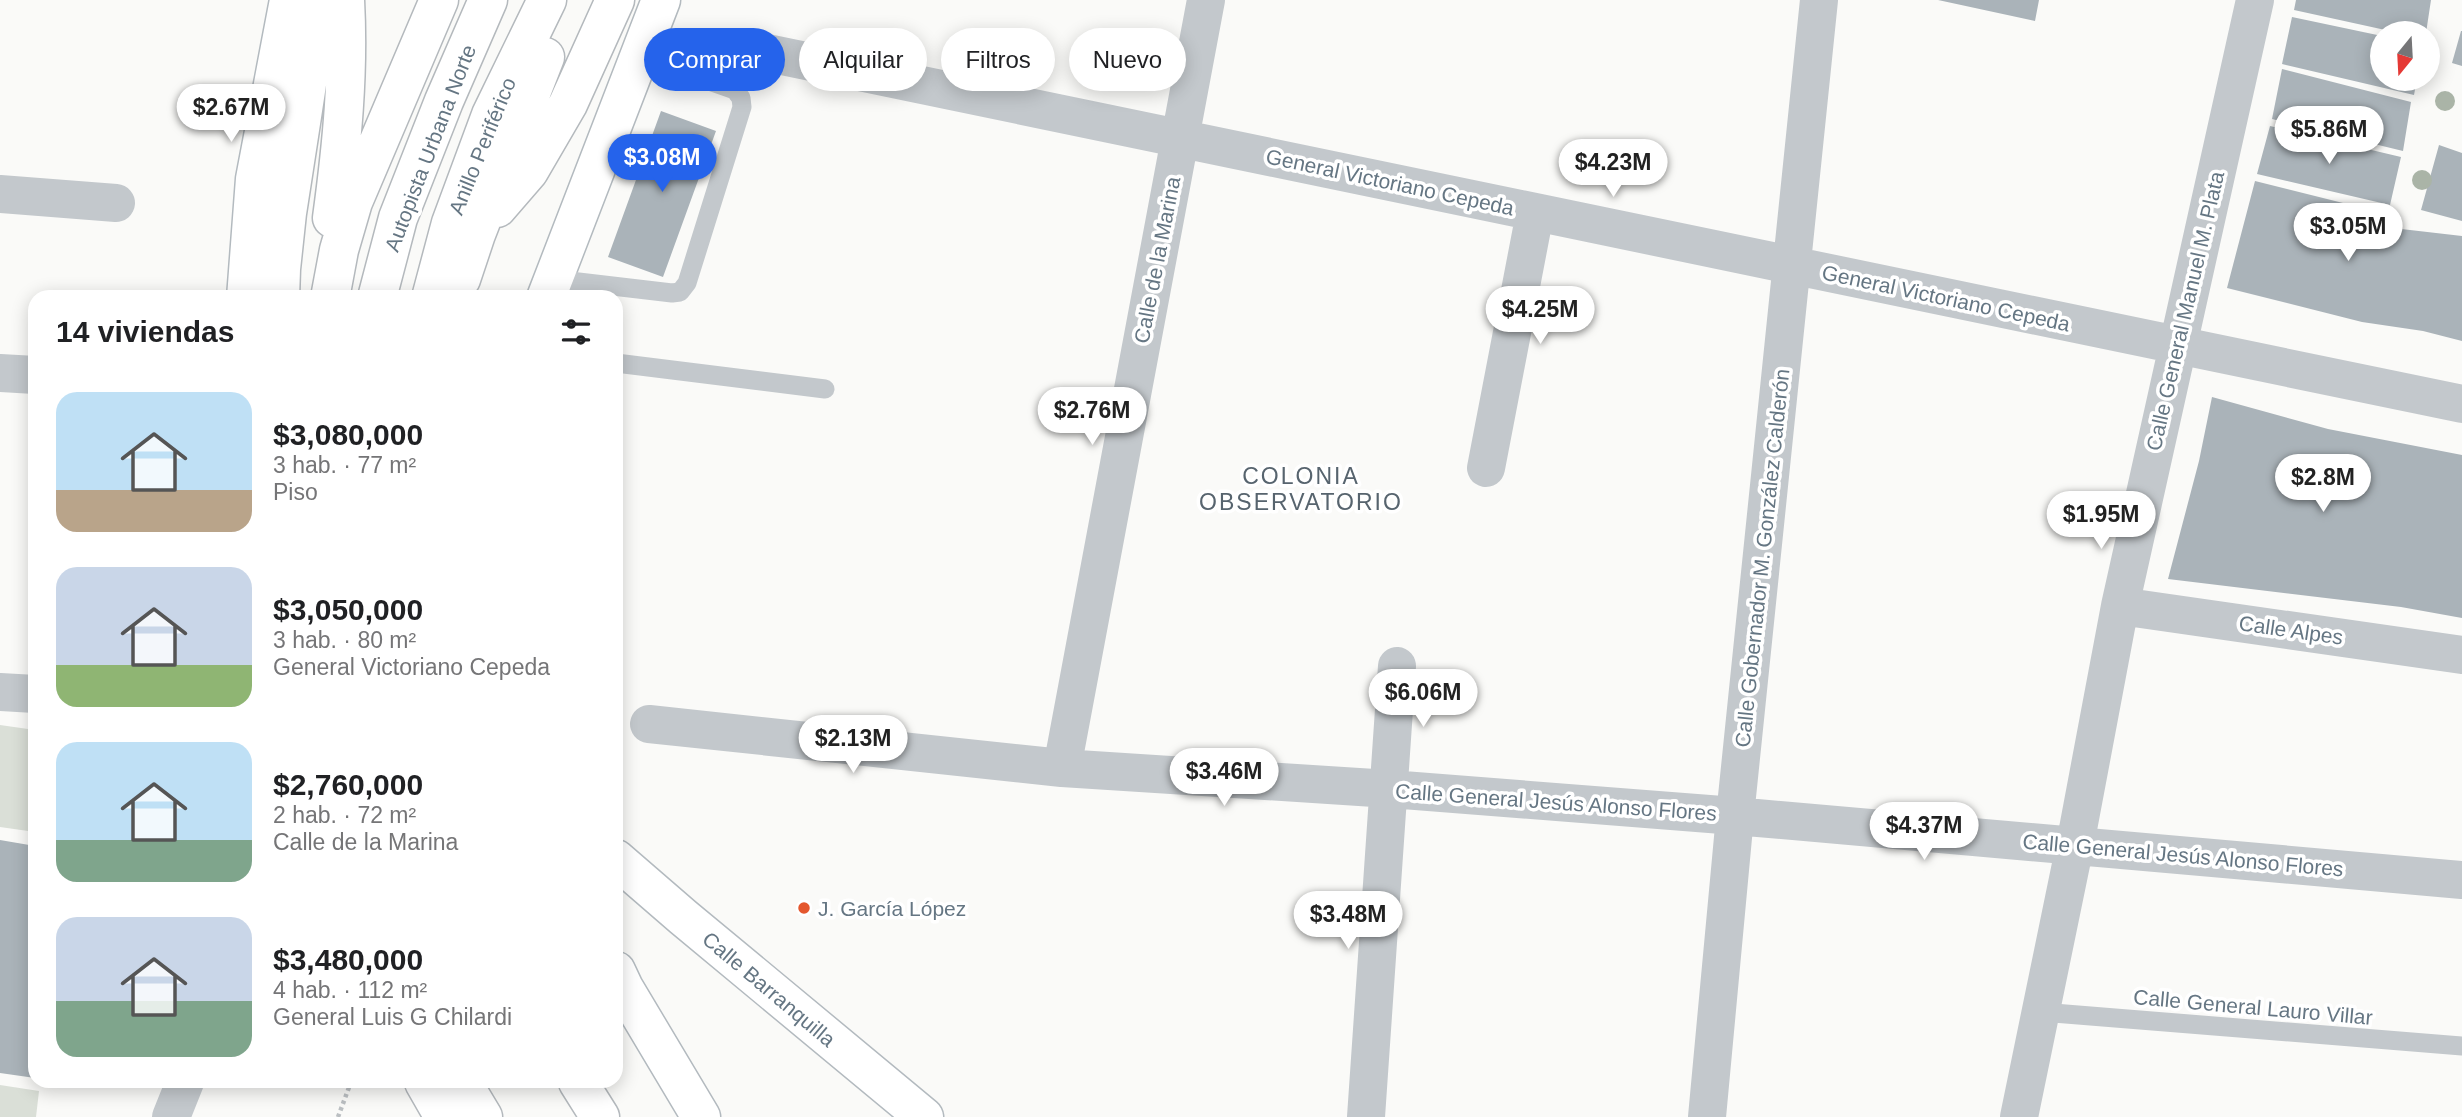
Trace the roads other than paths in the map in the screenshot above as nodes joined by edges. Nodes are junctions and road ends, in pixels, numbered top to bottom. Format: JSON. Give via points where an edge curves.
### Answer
{"nodes":[{"id":1,"x":289,"y":0,"type":"edge"},
{"id":2,"x":320,"y":0,"type":"edge"},
{"id":3,"x":345,"y":0,"type":"edge"},
{"id":4,"x":439,"y":0,"type":"edge"},
{"id":5,"x":488,"y":0,"type":"edge"},
{"id":6,"x":547,"y":0,"type":"edge"},
{"id":7,"x":569,"y":0,"type":"edge"},
{"id":8,"x":615,"y":0,"type":"edge"},
{"id":9,"x":1206,"y":0,"type":"edge"},
{"id":10,"x":1819,"y":0,"type":"edge"},
{"id":11,"x":2255,"y":0,"type":"edge"},
{"id":12,"x":644,"y":42,"type":"edge"},
{"id":13,"x":785,"y":57,"type":"edge"},
{"id":14,"x":736,"y":91,"type":"edge"},
{"id":15,"x":299,"y":131,"type":"junction"},
{"id":16,"x":1180,"y":138,"type":"junction"},
{"id":17,"x":0,"y":194,"type":"edge"},
{"id":18,"x":116,"y":203,"type":"dead end"},
{"id":19,"x":1535,"y":213,"type":"junction"},
{"id":20,"x":476,"y":234,"type":"junction"},
{"id":21,"x":1793,"y":265,"type":"junction"},
{"id":22,"x":549,"y":288,"type":"edge"},
{"id":23,"x":247,"y":290,"type":"edge"},
{"id":24,"x":280,"y":290,"type":"edge"},
{"id":25,"x":299,"y":290,"type":"edge"},
{"id":26,"x":321,"y":290,"type":"edge"},
{"id":27,"x":332,"y":290,"type":"edge"},
{"id":28,"x":379,"y":290,"type":"edge"},
{"id":29,"x":433,"y":290,"type":"edge"},
{"id":30,"x":458,"y":290,"type":"edge"},
{"id":31,"x":598,"y":290,"type":"edge"},
{"id":32,"x":623,"y":291,"type":"edge"},
{"id":33,"x":2176,"y":347,"type":"junction"},
{"id":34,"x":623,"y":364,"type":"edge"},
{"id":35,"x":0,"y":373,"type":"edge"},
{"id":36,"x":28,"y":375,"type":"edge"},
{"id":37,"x":825,"y":389,"type":"dead end"},
{"id":38,"x":2462,"y":404,"type":"edge"},
{"id":39,"x":1486,"y":468,"type":"dead end"},
{"id":40,"x":2120,"y":606,"type":"junction"},
{"id":41,"x":2462,"y":655,"type":"edge"},
{"id":42,"x":1397,"y":666,"type":"dead end"},
{"id":43,"x":0,"y":692,"type":"edge"},
{"id":44,"x":28,"y":694,"type":"edge"},
{"id":45,"x":649,"y":724,"type":"dead end"},
{"id":46,"x":1062,"y":768,"type":"junction"},
{"id":47,"x":1390,"y":789,"type":"junction"},
{"id":48,"x":1735,"y":816,"type":"junction"},
{"id":49,"x":2075,"y":845,"type":"junction"},
{"id":50,"x":623,"y":865,"type":"edge"},
{"id":51,"x":2462,"y":880,"type":"edge"},
{"id":52,"x":623,"y":986,"type":"edge"},
{"id":53,"x":2041,"y":1012,"type":"junction"},
{"id":54,"x":2462,"y":1046,"type":"edge"},
{"id":55,"x":183,"y":1088,"type":"edge"},
{"id":56,"x":413,"y":1088,"type":"edge"},
{"id":57,"x":427,"y":1088,"type":"edge"},
{"id":58,"x":466,"y":1088,"type":"edge"},
{"id":59,"x":495,"y":1088,"type":"edge"},
{"id":60,"x":576,"y":1088,"type":"edge"},
{"id":61,"x":582,"y":1088,"type":"edge"},
{"id":62,"x":171,"y":1117,"type":"edge"},
{"id":63,"x":430,"y":1117,"type":"edge"},
{"id":64,"x":444,"y":1117,"type":"edge"},
{"id":65,"x":484,"y":1117,"type":"edge"},
{"id":66,"x":513,"y":1117,"type":"edge"},
{"id":67,"x":593,"y":1117,"type":"edge"},
{"id":68,"x":600,"y":1117,"type":"edge"},
{"id":69,"x":701,"y":1117,"type":"edge"},
{"id":70,"x":924,"y":1117,"type":"edge"},
{"id":71,"x":1366,"y":1117,"type":"edge"},
{"id":72,"x":1707,"y":1117,"type":"edge"},
{"id":73,"x":2019,"y":1117,"type":"edge"}],
"edges":[{"from":1,"to":23,"type":"main road","via":[[255,178]]},
{"from":2,"to":15,"type":"main road"},
{"from":3,"to":26,"type":"main road","via":[[343,127]]},
{"from":4,"to":27,"type":"main road","via":[[353,202]]},
{"from":5,"to":28,"type":"main road","name":"Autopista Urbana Norte","via":[[398,218]]},
{"from":6,"to":29,"type":"main road","name":"Anillo Periférico","via":[[491,115],[451,223]]},
{"from":7,"to":20,"type":"main road"},
{"from":8,"to":20,"type":"main road","via":[[568,104],[529,171]]},
{"from":9,"to":16,"type":"street","name":"Calle de la Marina"},
{"from":10,"to":21,"type":"street","name":"Calle Gobernador M. González Calderón"},
{"from":11,"to":33,"type":"street","name":"Calle General Manuel M. Plata"},
{"from":12,"to":22,"type":"main road"},
{"from":13,"to":16,"type":"street","name":"General Victoriano Cepeda"},
{"from":14,"to":32,"type":"lane","via":[[742,107],[687,283],[680,292]]},
{"from":15,"to":24,"type":"main road"},
{"from":15,"to":25,"type":"main road","via":[[305,177]]},
{"from":16,"to":19,"type":"street","name":"General Victoriano Cepeda"},
{"from":16,"to":46,"type":"street","name":"Calle de la Marina"},
{"from":17,"to":18,"type":"street"},
{"from":19,"to":21,"type":"street","name":"General Victoriano Cepeda"},
{"from":19,"to":39,"type":"street"},
{"from":20,"to":30,"type":"main road"},
{"from":21,"to":33,"type":"street","name":"General Victoriano Cepeda"},
{"from":21,"to":48,"type":"street","name":"Calle Gobernador M. González Calderón"},
{"from":22,"to":31,"type":"lane"},
{"from":33,"to":38,"type":"street","name":"General Victoriano Cepeda"},
{"from":33,"to":40,"type":"street","name":"Calle General Manuel M. Plata"},
{"from":34,"to":37,"type":"lane"},
{"from":35,"to":36,"type":"street"},
{"from":40,"to":41,"type":"street","name":"Calle Alpes"},
{"from":40,"to":49,"type":"street","name":"Calle General Manuel M. Plata"},
{"from":42,"to":47,"type":"street"},
{"from":43,"to":44,"type":"street"},
{"from":45,"to":46,"type":"street","name":"Calle General Jesús Alonso Flores"},
{"from":46,"to":47,"type":"street","name":"Calle General Jesús Alonso Flores"},
{"from":47,"to":48,"type":"street","name":"Calle General Jesús Alonso Flores"},
{"from":47,"to":71,"type":"street"},
{"from":48,"to":49,"type":"street","name":"Calle General Jesús Alonso Flores"},
{"from":48,"to":72,"type":"street","name":"Calle Gobernador M. González Calderón"},
{"from":49,"to":51,"type":"street","name":"Calle General Jesús Alonso Flores"},
{"from":49,"to":53,"type":"street","name":"Calle General Manuel M. Plata"},
{"from":50,"to":70,"type":"main road","name":"Calle Barranquilla"},
{"from":52,"to":69,"type":"main road"},
{"from":53,"to":54,"type":"lane","name":"Calle General Lauro Villar"},
{"from":53,"to":73,"type":"street","name":"Calle General Manuel M. Plata"},
{"from":55,"to":62,"type":"street"},
{"from":56,"to":63,"type":"main road"},
{"from":57,"to":64,"type":"main road"},
{"from":58,"to":65,"type":"main road"},
{"from":59,"to":66,"type":"main road"},
{"from":60,"to":67,"type":"main road"},
{"from":61,"to":68,"type":"main road"}]}
